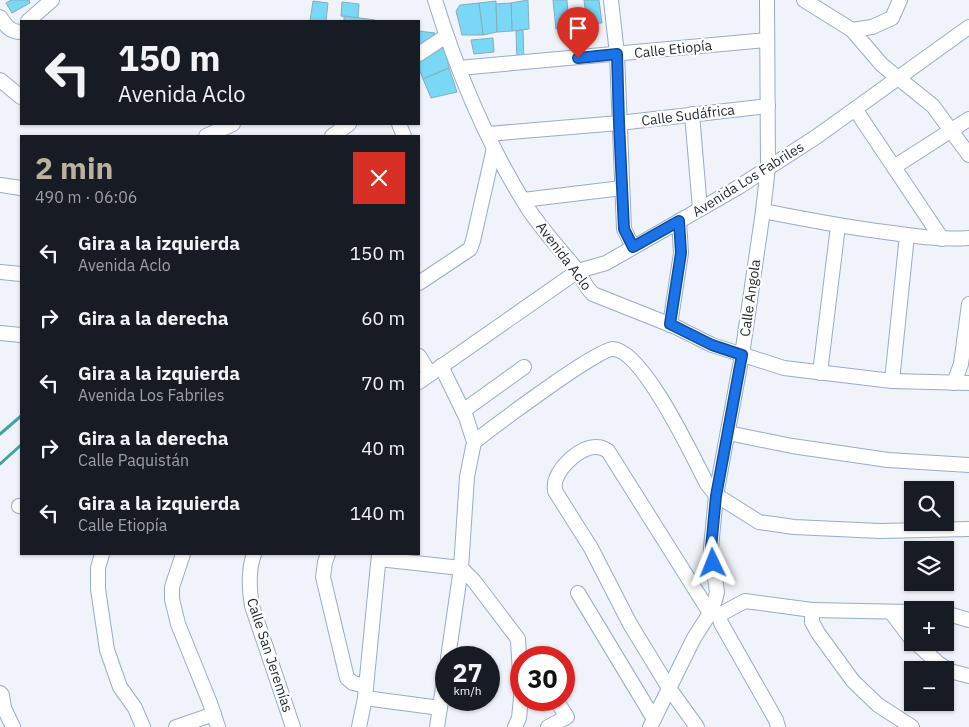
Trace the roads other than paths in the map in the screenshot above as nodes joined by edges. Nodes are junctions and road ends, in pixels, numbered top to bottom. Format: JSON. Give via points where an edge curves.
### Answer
{"nodes":[{"id":1,"x":52,"y":0,"type":"edge"},
{"id":2,"x":434,"y":0,"type":"edge"},
{"id":3,"x":611,"y":0,"type":"edge"},
{"id":4,"x":768,"y":0,"type":"edge"},
{"id":5,"x":804,"y":0,"type":"edge"},
{"id":6,"x":900,"y":0,"type":"edge"},
{"id":7,"x":0,"y":17,"type":"edge"},
{"id":8,"x":29,"y":20,"type":"edge"},
{"id":9,"x":969,"y":27,"type":"edge"},
{"id":10,"x":852,"y":30,"type":"junction"},
{"id":11,"x":20,"y":32,"type":"edge"},
{"id":12,"x":446,"y":36,"type":"junction"},
{"id":13,"x":767,"y":40,"type":"junction"},
{"id":14,"x":420,"y":52,"type":"edge"},
{"id":15,"x":617,"y":54,"type":"junction"},
{"id":16,"x":459,"y":68,"type":"junction"},
{"id":17,"x":897,"y":78,"type":"junction"},
{"id":18,"x":0,"y":80,"type":"edge"},
{"id":19,"x":20,"y":96,"type":"edge"},
{"id":20,"x":768,"y":106,"type":"junction"},
{"id":21,"x":854,"y":109,"type":"junction"},
{"id":22,"x":692,"y":114,"type":"junction"},
{"id":23,"x":969,"y":118,"type":"edge"},
{"id":24,"x":619,"y":123,"type":"junction"},
{"id":25,"x":231,"y":125,"type":"edge"},
{"id":26,"x":952,"y":130,"type":"junction"},
{"id":27,"x":488,"y":134,"type":"junction"},
{"id":28,"x":208,"y":135,"type":"edge"},
{"id":29,"x":494,"y":148,"type":"junction"},
{"id":30,"x":969,"y":155,"type":"edge"},
{"id":31,"x":768,"y":167,"type":"junction"},
{"id":32,"x":894,"y":168,"type":"junction"},
{"id":33,"x":0,"y":186,"type":"edge"},
{"id":34,"x":20,"y":188,"type":"edge"},
{"id":35,"x":622,"y":188,"type":"junction"},
{"id":36,"x":523,"y":200,"type":"junction"},
{"id":37,"x":700,"y":209,"type":"junction"},
{"id":38,"x":763,"y":211,"type":"junction"},
{"id":39,"x":679,"y":221,"type":"junction"},
{"id":40,"x":838,"y":226,"type":"junction"},
{"id":41,"x":907,"y":236,"type":"junction"},
{"id":42,"x":969,"y":238,"type":"edge"},
{"id":43,"x":942,"y":239,"type":"junction"},
{"id":44,"x":633,"y":247,"type":"junction"},
{"id":45,"x":578,"y":271,"type":"junction"},
{"id":46,"x":0,"y":272,"type":"edge"},
{"id":47,"x":20,"y":274,"type":"edge"},
{"id":48,"x":420,"y":282,"type":"edge"},
{"id":49,"x":969,"y":304,"type":"edge"},
{"id":50,"x":670,"y":324,"type":"junction"},
{"id":51,"x":0,"y":333,"type":"edge"},
{"id":52,"x":20,"y":335,"type":"edge"},
{"id":53,"x":742,"y":355,"type":"junction"},
{"id":54,"x":420,"y":357,"type":"edge"},
{"id":55,"x":524,"y":367,"type":"dead end"},
{"id":56,"x":436,"y":370,"type":"junction"},
{"id":57,"x":820,"y":373,"type":"junction"},
{"id":58,"x":420,"y":381,"type":"edge"},
{"id":59,"x":892,"y":381,"type":"junction"},
{"id":60,"x":954,"y":383,"type":"junction"},
{"id":61,"x":969,"y":384,"type":"edge"},
{"id":62,"x":463,"y":411,"type":"junction"},
{"id":63,"x":728,"y":433,"type":"junction"},
{"id":64,"x":474,"y":442,"type":"junction"},
{"id":65,"x":969,"y":465,"type":"edge"},
{"id":66,"x":716,"y":496,"type":"junction"},
{"id":67,"x":969,"y":529,"type":"edge"},
{"id":68,"x":102,"y":555,"type":"edge"},
{"id":69,"x":183,"y":555,"type":"edge"},
{"id":70,"x":254,"y":555,"type":"edge"},
{"id":71,"x":328,"y":555,"type":"edge"},
{"id":72,"x":379,"y":556,"type":"edge"},
{"id":73,"x":461,"y":568,"type":"junction"},
{"id":74,"x":578,"y":593,"type":"dead end"},
{"id":75,"x":812,"y":610,"type":"junction"},
{"id":76,"x":892,"y":612,"type":"junction"},
{"id":77,"x":904,"y":612,"type":"edge"},
{"id":78,"x":714,"y":614,"type":"junction"},
{"id":79,"x":954,"y":616,"type":"edge"},
{"id":80,"x":969,"y":620,"type":"edge"},
{"id":81,"x":904,"y":628,"type":"edge"},
{"id":82,"x":518,"y":638,"type":"junction"},
{"id":83,"x":450,"y":646,"type":"edge"},
{"id":84,"x":518,"y":646,"type":"edge"},
{"id":85,"x":523,"y":646,"type":"edge"},
{"id":86,"x":924,"y":651,"type":"edge"},
{"id":87,"x":969,"y":676,"type":"edge"},
{"id":88,"x":669,"y":688,"type":"junction"},
{"id":89,"x":366,"y":692,"type":"junction"},
{"id":90,"x":0,"y":693,"type":"edge"},
{"id":91,"x":435,"y":707,"type":"edge"},
{"id":92,"x":440,"y":711,"type":"edge"},
{"id":93,"x":520,"y":711,"type":"edge"},
{"id":94,"x":563,"y":711,"type":"edge"},
{"id":95,"x":216,"y":721,"type":"edge"},
{"id":96,"x":570,"y":722,"type":"edge"},
{"id":97,"x":652,"y":723,"type":"edge"},
{"id":98,"x":13,"y":727,"type":"edge"},
{"id":99,"x":142,"y":727,"type":"edge"},
{"id":100,"x":176,"y":727,"type":"edge"},
{"id":101,"x":293,"y":727,"type":"edge"},
{"id":102,"x":359,"y":727,"type":"edge"},
{"id":103,"x":437,"y":727,"type":"edge"},
{"id":104,"x":516,"y":727,"type":"edge"},
{"id":105,"x":548,"y":727,"type":"edge"},
{"id":106,"x":697,"y":727,"type":"edge"},
{"id":107,"x":778,"y":727,"type":"edge"},
{"id":108,"x":912,"y":727,"type":"edge"}],
"edges":[{"from":1,"to":8,"type":"street"},
{"from":2,"to":12,"type":"street","name":"Avenida Aclo"},
{"from":3,"to":15,"type":"street"},
{"from":4,"to":13,"type":"street","name":"Calle Angola"},
{"from":5,"to":10,"type":"street"},
{"from":6,"to":10,"type":"street","via":[[892,18],[872,27]]},
{"from":7,"to":11,"type":"street","via":[[8,29]]},
{"from":9,"to":17,"type":"street","name":"Avenida Los Fabriles"},
{"from":10,"to":17,"type":"street"},
{"from":12,"to":14,"type":"street"},
{"from":12,"to":16,"type":"street","name":"Avenida Aclo"},
{"from":13,"to":15,"type":"street","name":"Calle Etiopía"},
{"from":13,"to":20,"type":"street","name":"Calle Angola"},
{"from":15,"to":16,"type":"street","name":"Calle Etiopía"},
{"from":15,"to":24,"type":"street"},
{"from":16,"to":27,"type":"street","name":"Avenida Aclo"},
{"from":17,"to":21,"type":"street","name":"Avenida Los Fabriles"},
{"from":17,"to":26,"type":"street","via":[[933,106]]},
{"from":18,"to":19,"type":"street"},
{"from":20,"to":22,"type":"street","name":"Calle Sudáfrica"},
{"from":20,"to":31,"type":"street","name":"Calle Angola"},
{"from":21,"to":31,"type":"street","name":"Avenida Los Fabriles"},
{"from":21,"to":32,"type":"street"},
{"from":22,"to":24,"type":"street","name":"Calle Sudáfrica"},
{"from":22,"to":37,"type":"street"},
{"from":23,"to":26,"type":"street"},
{"from":24,"to":27,"type":"street","name":"Calle Sudáfrica"},
{"from":24,"to":35,"type":"street"},
{"from":25,"to":28,"type":"street"},
{"from":26,"to":30,"type":"street"},
{"from":26,"to":32,"type":"street"},
{"from":27,"to":29,"type":"street","name":"Avenida Aclo"},
{"from":29,"to":36,"type":"street","name":"Avenida Aclo"},
{"from":29,"to":48,"type":"street","via":[[470,249]]},
{"from":31,"to":37,"type":"street","name":"Avenida Los Fabriles"},
{"from":31,"to":38,"type":"street","name":"Calle Angola"},
{"from":32,"to":43,"type":"street"},
{"from":33,"to":34,"type":"street"},
{"from":35,"to":36,"type":"street"},
{"from":35,"to":44,"type":"street","via":[[624,229]]},
{"from":36,"to":45,"type":"street","name":"Avenida Aclo"},
{"from":37,"to":39,"type":"street","name":"Avenida Los Fabriles"},
{"from":38,"to":40,"type":"street"},
{"from":38,"to":53,"type":"street","name":"Calle Angola"},
{"from":39,"to":44,"type":"street","name":"Avenida Los Fabriles"},
{"from":39,"to":50,"type":"street","via":[[681,253]]},
{"from":40,"to":41,"type":"street"},
{"from":40,"to":57,"type":"street"},
{"from":41,"to":43,"type":"street"},
{"from":41,"to":59,"type":"street"},
{"from":42,"to":43,"type":"street"},
{"from":44,"to":45,"type":"street","name":"Avenida Los Fabriles","via":[[606,263]]},
{"from":45,"to":50,"type":"street","name":"Avenida Aclo","via":[[593,294]]},
{"from":45,"to":56,"type":"street","name":"Avenida Los Fabriles"},
{"from":46,"to":47,"type":"street"},
{"from":49,"to":60,"type":"street","via":[[961,364]]},
{"from":50,"to":53,"type":"street","name":"Avenida Aclo","via":[[712,345]]},
{"from":51,"to":52,"type":"street"},
{"from":53,"to":57,"type":"street","name":"Avenida Aclo","via":[[784,368]]},
{"from":53,"to":63,"type":"street","name":"Calle Angola"},
{"from":54,"to":56,"type":"street"},
{"from":55,"to":62,"type":"street"},
{"from":56,"to":58,"type":"street","name":"Avenida Los Fabriles"},
{"from":56,"to":62,"type":"street"},
{"from":57,"to":59,"type":"street","name":"Avenida Aclo"},
{"from":59,"to":60,"type":"street","name":"Avenida Aclo"},
{"from":60,"to":61,"type":"street","name":"Avenida Aclo"},
{"from":62,"to":64,"type":"street"},
{"from":63,"to":65,"type":"street","via":[[888,460]]},
{"from":63,"to":66,"type":"street","name":"Calle Angola"},
{"from":64,"to":66,"type":"street","via":[[577,369],[606,350],[614,349],[634,360],[660,397]]},
{"from":64,"to":73,"type":"street","via":[[467,478]]},
{"from":66,"to":67,"type":"street","via":[[760,522],[794,528],[880,531]]},
{"from":66,"to":78,"type":"street","name":"Calle Angola","via":[[711,548],[716,592]]},
{"from":68,"to":99,"type":"street","via":[[98,589],[107,650],[120,687],[135,708]]},
{"from":69,"to":95,"type":"street","via":[[172,587],[172,599],[178,624]]},
{"from":70,"to":101,"type":"street","name":"Calle San Jeremías","via":[[249,590],[252,606]]},
{"from":71,"to":89,"type":"street","via":[[323,577],[347,678]]},
{"from":72,"to":73,"type":"street"},
{"from":72,"to":89,"type":"street"},
{"from":73,"to":82,"type":"street"},
{"from":73,"to":83,"type":"street"},
{"from":74,"to":97,"type":"street"},
{"from":75,"to":76,"type":"street"},
{"from":75,"to":78,"type":"street","via":[[746,600]]},
{"from":75,"to":108,"type":"street","via":[[812,622],[818,633],[853,681],[878,705]]},
{"from":76,"to":77,"type":"street"},
{"from":76,"to":81,"type":"street"},
{"from":78,"to":88,"type":"street","name":"Calle Angola","via":[[694,638]]},
{"from":78,"to":88,"type":"street","via":[[608,451],[599,447],[589,448],[562,467],[555,481],[555,491],[591,548],[630,624]]},
{"from":78,"to":107,"type":"street","via":[[722,623]]},
{"from":79,"to":80,"type":"street"},
{"from":82,"to":84,"type":"street"},
{"from":82,"to":85,"type":"street"},
{"from":86,"to":87,"type":"street","via":[[950,671]]},
{"from":88,"to":97,"type":"street","name":"Calle Angola"},
{"from":88,"to":106,"type":"street"},
{"from":89,"to":91,"type":"street"},
{"from":89,"to":102,"type":"street"},
{"from":90,"to":98,"type":"street"},
{"from":92,"to":103,"type":"street"},
{"from":93,"to":104,"type":"street"},
{"from":94,"to":96,"type":"street"},
{"from":95,"to":100,"type":"street"},
{"from":96,"to":105,"type":"street"}]}
